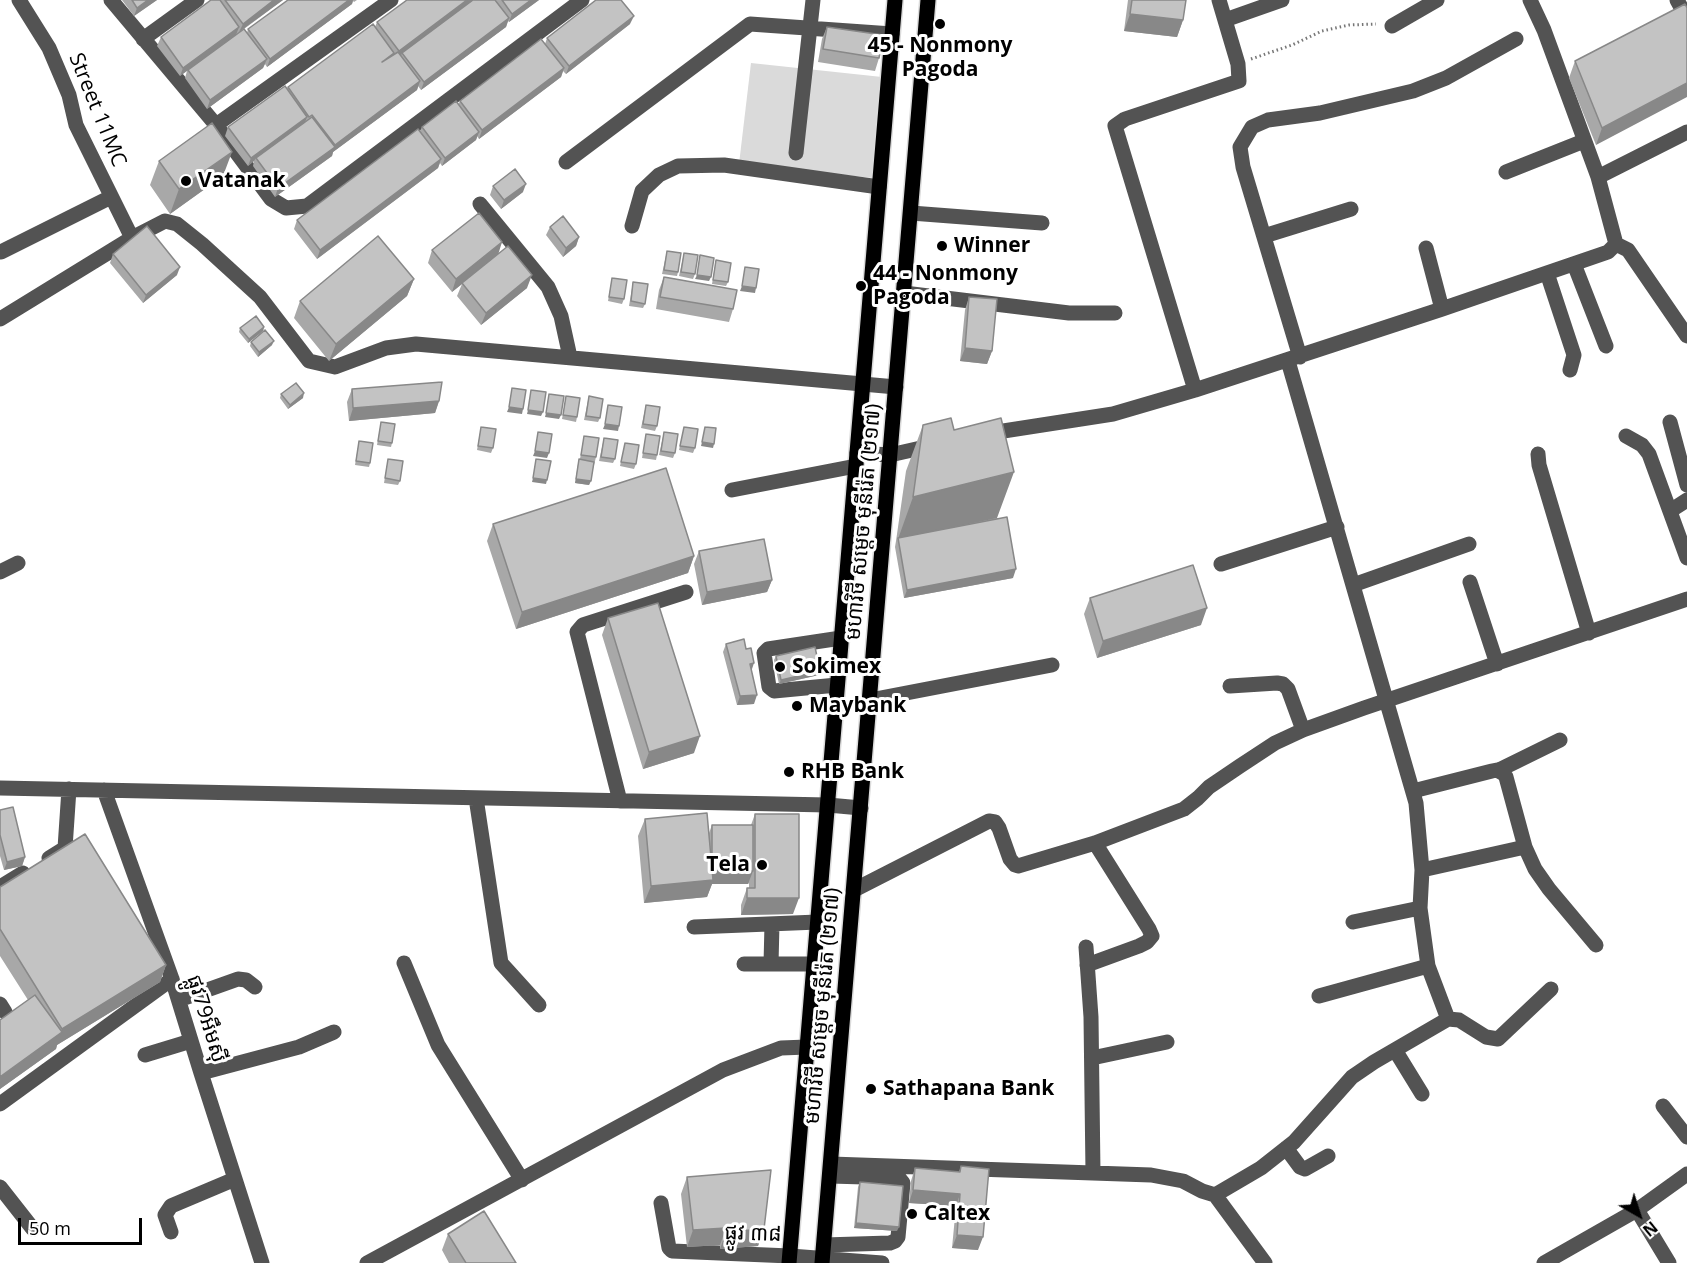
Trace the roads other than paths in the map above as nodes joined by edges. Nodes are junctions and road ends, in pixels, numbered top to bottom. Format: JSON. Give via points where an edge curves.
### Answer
{"nodes":[{"id":1,"x":19,"y":0,"type":"edge"},
{"id":2,"x":111,"y":0,"type":"edge"},
{"id":3,"x":196,"y":0,"type":"edge"},
{"id":4,"x":391,"y":0,"type":"edge"},
{"id":5,"x":582,"y":0,"type":"edge"},
{"id":6,"x":813,"y":0,"type":"edge"},
{"id":7,"x":895,"y":0,"type":"edge"},
{"id":8,"x":928,"y":0,"type":"edge"},
{"id":9,"x":1219,"y":0,"type":"edge"},
{"id":10,"x":1282,"y":0,"type":"edge"},
{"id":11,"x":1437,"y":0,"type":"edge"},
{"id":12,"x":1530,"y":0,"type":"edge"},
{"id":13,"x":1677,"y":0,"type":"edge"},
{"id":14,"x":1687,"y":18,"type":"edge"},
{"id":15,"x":1225,"y":20,"type":"junction"},
{"id":16,"x":1392,"y":26,"type":"road end"},
{"id":17,"x":810,"y":28,"type":"junction"},
{"id":18,"x":892,"y":34,"type":"junction"},
{"id":19,"x":143,"y":39,"type":"junction"},
{"id":20,"x":1516,"y":39,"type":"dead end"},
{"id":21,"x":216,"y":125,"type":"junction"},
{"id":22,"x":1687,"y":132,"type":"edge"},
{"id":23,"x":1584,"y":141,"type":"junction"},
{"id":24,"x":796,"y":153,"type":"dead end"},
{"id":25,"x":566,"y":162,"type":"dead end"},
{"id":26,"x":1506,"y":172,"type":"dead end"},
{"id":27,"x":1598,"y":177,"type":"junction"},
{"id":28,"x":879,"y":187,"type":"junction"},
{"id":29,"x":111,"y":197,"type":"junction"},
{"id":30,"x":480,"y":204,"type":"dead end"},
{"id":31,"x":1351,"y":209,"type":"dead end"},
{"id":32,"x":911,"y":213,"type":"junction"},
{"id":33,"x":1042,"y":223,"type":"dead end"},
{"id":34,"x":632,"y":226,"type":"dead end"},
{"id":35,"x":1264,"y":236,"type":"junction"},
{"id":36,"x":132,"y":238,"type":"junction"},
{"id":37,"x":1616,"y":244,"type":"junction"},
{"id":38,"x":1426,"y":248,"type":"dead end"},
{"id":39,"x":2,"y":252,"type":"dead end"},
{"id":40,"x":1574,"y":264,"type":"junction"},
{"id":41,"x":1547,"y":273,"type":"junction"},
{"id":42,"x":904,"y":293,"type":"junction"},
{"id":43,"x":1442,"y":309,"type":"junction"},
{"id":44,"x":1115,"y":313,"type":"dead end"},
{"id":45,"x":0,"y":318,"type":"edge"},
{"id":46,"x":1687,"y":336,"type":"edge"},
{"id":47,"x":1606,"y":346,"type":"dead end"},
{"id":48,"x":570,"y":357,"type":"junction"},
{"id":49,"x":1294,"y":359,"type":"junction"},
{"id":50,"x":1570,"y":370,"type":"dead end"},
{"id":51,"x":863,"y":383,"type":"junction"},
{"id":52,"x":896,"y":387,"type":"junction"},
{"id":53,"x":1195,"y":390,"type":"junction"},
{"id":54,"x":1670,"y":422,"type":"dead end"},
{"id":55,"x":1626,"y":436,"type":"dead end"},
{"id":56,"x":971,"y":437,"type":"edge"},
{"id":57,"x":948,"y":442,"type":"edge"},
{"id":58,"x":890,"y":454,"type":"junction"},
{"id":59,"x":1538,"y":454,"type":"dead end"},
{"id":60,"x":856,"y":459,"type":"junction"},
{"id":61,"x":1687,"y":485,"type":"edge"},
{"id":62,"x":732,"y":490,"type":"dead end"},
{"id":63,"x":1687,"y":500,"type":"edge"},
{"id":64,"x":1670,"y":511,"type":"junction"},
{"id":65,"x":1337,"y":527,"type":"junction"},
{"id":66,"x":1468,"y":544,"type":"dead end"},
{"id":67,"x":1687,"y":558,"type":"edge"},
{"id":68,"x":18,"y":563,"type":"dead end"},
{"id":69,"x":1221,"y":564,"type":"dead end"},
{"id":70,"x":0,"y":572,"type":"edge"},
{"id":71,"x":1470,"y":582,"type":"dead end"},
{"id":72,"x":1353,"y":585,"type":"junction"},
{"id":73,"x":686,"y":592,"type":"dead end"},
{"id":74,"x":1687,"y":599,"type":"edge"},
{"id":75,"x":1589,"y":633,"type":"junction"},
{"id":76,"x":841,"y":638,"type":"junction"},
{"id":77,"x":1497,"y":664,"type":"junction"},
{"id":78,"x":1052,"y":665,"type":"dead end"},
{"id":79,"x":837,"y":685,"type":"junction"},
{"id":80,"x":1230,"y":686,"type":"dead end"},
{"id":81,"x":870,"y":700,"type":"junction"},
{"id":82,"x":1386,"y":701,"type":"junction"},
{"id":83,"x":1304,"y":730,"type":"junction"},
{"id":84,"x":1560,"y":740,"type":"dead end"},
{"id":85,"x":1501,"y":772,"type":"junction"},
{"id":86,"x":0,"y":788,"type":"edge"},
{"id":87,"x":69,"y":789,"type":"junction"},
{"id":88,"x":104,"y":790,"type":"junction"},
{"id":89,"x":1413,"y":791,"type":"junction"},
{"id":90,"x":476,"y":798,"type":"junction"},
{"id":91,"x":620,"y":801,"type":"junction"},
{"id":92,"x":828,"y":805,"type":"junction"},
{"id":93,"x":861,"y":808,"type":"junction"},
{"id":94,"x":1095,"y":843,"type":"junction"},
{"id":95,"x":1525,"y":847,"type":"junction"},
{"id":96,"x":1422,"y":870,"type":"junction"},
{"id":97,"x":0,"y":887,"type":"edge"},
{"id":98,"x":854,"y":890,"type":"junction"},
{"id":99,"x":1420,"y":908,"type":"junction"},
{"id":100,"x":818,"y":922,"type":"junction"},
{"id":101,"x":1353,"y":922,"type":"dead end"},
{"id":102,"x":772,"y":924,"type":"junction"},
{"id":103,"x":694,"y":927,"type":"dead end"},
{"id":104,"x":1596,"y":945,"type":"dead end"},
{"id":105,"x":1086,"y":947,"type":"dead end"},
{"id":106,"x":404,"y":963,"type":"dead end"},
{"id":107,"x":744,"y":964,"type":"dead end"},
{"id":108,"x":771,"y":964,"type":"junction"},
{"id":109,"x":814,"y":964,"type":"junction"},
{"id":110,"x":1087,"y":965,"type":"junction"},
{"id":111,"x":1428,"y":966,"type":"junction"},
{"id":112,"x":172,"y":979,"type":"junction"},
{"id":113,"x":255,"y":987,"type":"dead end"},
{"id":114,"x":1551,"y":989,"type":"dead end"},
{"id":115,"x":1318,"y":996,"type":"dead end"},
{"id":116,"x":179,"y":1000,"type":"junction"},
{"id":117,"x":539,"y":1005,"type":"dead end"},
{"id":118,"x":1448,"y":1019,"type":"junction"},
{"id":119,"x":334,"y":1032,"type":"dead end"},
{"id":120,"x":191,"y":1041,"type":"junction"},
{"id":121,"x":1167,"y":1042,"type":"dead end"},
{"id":122,"x":807,"y":1047,"type":"junction"},
{"id":123,"x":1395,"y":1050,"type":"junction"},
{"id":124,"x":145,"y":1055,"type":"dead end"},
{"id":125,"x":1092,"y":1058,"type":"junction"},
{"id":126,"x":201,"y":1073,"type":"junction"},
{"id":127,"x":1422,"y":1094,"type":"dead end"},
{"id":128,"x":0,"y":1104,"type":"edge"},
{"id":129,"x":1663,"y":1106,"type":"dead end"},
{"id":130,"x":1687,"y":1137,"type":"edge"},
{"id":131,"x":1286,"y":1148,"type":"junction"},
{"id":132,"x":1328,"y":1156,"type":"dead end"},
{"id":133,"x":830,"y":1170,"type":"junction"},
{"id":134,"x":1094,"y":1173,"type":"junction"},
{"id":135,"x":1687,"y":1174,"type":"edge"},
{"id":136,"x":235,"y":1179,"type":"junction"},
{"id":137,"x":522,"y":1180,"type":"junction"},
{"id":138,"x":0,"y":1187,"type":"edge"},
{"id":139,"x":1215,"y":1196,"type":"junction"},
{"id":140,"x":662,"y":1203,"type":"dead end"},
{"id":141,"x":1637,"y":1210,"type":"junction"},
{"id":142,"x":33,"y":1229,"type":"dead end"},
{"id":143,"x":171,"y":1232,"type":"dead end"},
{"id":144,"x":823,"y":1255,"type":"edge"},
{"id":145,"x":789,"y":1259,"type":"edge"},
{"id":146,"x":262,"y":1263,"type":"edge"},
{"id":147,"x":367,"y":1263,"type":"edge"},
{"id":148,"x":882,"y":1263,"type":"edge"},
{"id":149,"x":1265,"y":1263,"type":"edge"},
{"id":150,"x":1544,"y":1263,"type":"edge"},
{"id":151,"x":1669,"y":1263,"type":"edge"}],
"edges":[{"from":1,"to":29,"type":"street","name":"Street 11MC","via":[[49,48],[69,95],[76,125]]},
{"from":2,"to":19,"type":"street"},
{"from":3,"to":19,"type":"street"},
{"from":4,"to":21,"type":"street"},
{"from":5,"to":21,"type":"street","via":[[307,206],[286,208],[271,199]]},
{"from":6,"to":17,"type":"street"},
{"from":7,"to":18,"type":"main road","name":"មហាវិថី សម្តេច មុនីរ៉េត (២១៧)"},
{"from":8,"to":32,"type":"main road","name":"មហាវិថី សម្តេច មុនីរ៉េត (២១៧)"},
{"from":9,"to":15,"type":"street"},
{"from":10,"to":15,"type":"street"},
{"from":11,"to":16,"type":"street"},
{"from":12,"to":23,"type":"street"},
{"from":13,"to":14,"type":"street"},
{"from":15,"to":53,"type":"street","via":[[1239,82],[1125,119],[1115,126]]},
{"from":17,"to":18,"type":"street"},
{"from":17,"to":24,"type":"street"},
{"from":17,"to":25,"type":"street","via":[[750,24]]},
{"from":18,"to":28,"type":"main road","name":"មហាវិថី សម្តេច មុនីរ៉េត (២១៧)"},
{"from":19,"to":21,"type":"street"},
{"from":20,"to":35,"type":"street","via":[[1446,78],[1413,91],[1320,113],[1268,120],[1252,127],[1240,147]]},
{"from":22,"to":27,"type":"street"},
{"from":23,"to":26,"type":"street"},
{"from":23,"to":27,"type":"street"},
{"from":27,"to":37,"type":"street"},
{"from":28,"to":34,"type":"street","via":[[724,165],[678,166],[659,175],[642,191]]},
{"from":28,"to":51,"type":"main road","name":"មហាវិថី សម្តេច មុនីរ៉េត (២១៧)"},
{"from":29,"to":36,"type":"street","name":"Street 11MC"},
{"from":29,"to":39,"type":"street"},
{"from":30,"to":48,"type":"street","via":[[548,287],[561,316]]},
{"from":31,"to":35,"type":"street"},
{"from":32,"to":33,"type":"street"},
{"from":32,"to":42,"type":"main road","name":"មហាវិថី សម្តេច មុនីរ៉េត (២១៧)"},
{"from":35,"to":49,"type":"street"},
{"from":36,"to":45,"type":"street"},
{"from":36,"to":48,"type":"street","via":[[165,221],[177,224],[260,297],[309,361],[335,368],[386,348],[416,344]]},
{"from":37,"to":40,"type":"street","via":[[1608,252]]},
{"from":37,"to":46,"type":"street","via":[[1628,250]]},
{"from":38,"to":43,"type":"street"},
{"from":40,"to":41,"type":"street"},
{"from":40,"to":47,"type":"street"},
{"from":41,"to":43,"type":"street"},
{"from":41,"to":50,"type":"street","via":[[1574,355]]},
{"from":42,"to":44,"type":"street","via":[[1069,313]]},
{"from":42,"to":52,"type":"main road","name":"មហាវិថី សម្តេច មុនីរ៉េត (២១៧)"},
{"from":43,"to":49,"type":"street"},
{"from":48,"to":51,"type":"street"},
{"from":49,"to":53,"type":"street"},
{"from":49,"to":65,"type":"street"},
{"from":51,"to":52,"type":"street"},
{"from":51,"to":60,"type":"main road","name":"មហាវិថី សម្តេច មុនីរ៉េត (២១៧)"},
{"from":52,"to":58,"type":"main road","name":"មហាវិថី សម្តេច មុនីរ៉េត (២១៧)"},
{"from":53,"to":56,"type":"street","via":[[1113,414]]},
{"from":54,"to":61,"type":"street"},
{"from":55,"to":64,"type":"street","via":[[1645,447]]},
{"from":57,"to":58,"type":"street"},
{"from":58,"to":60,"type":"street"},
{"from":58,"to":81,"type":"main road","name":"មហាវិថី សម្តេច មុនីរ៉េត (២១៧)"},
{"from":59,"to":75,"type":"street"},
{"from":60,"to":62,"type":"street"},
{"from":60,"to":76,"type":"main road","name":"មហាវិថី សម្តេច មុនីរ៉េត (២១៧)"},
{"from":63,"to":64,"type":"street"},
{"from":64,"to":67,"type":"street"},
{"from":65,"to":69,"type":"street"},
{"from":65,"to":72,"type":"street"},
{"from":66,"to":72,"type":"street"},
{"from":68,"to":70,"type":"street"},
{"from":71,"to":77,"type":"street"},
{"from":72,"to":82,"type":"street"},
{"from":73,"to":91,"type":"street","via":[[583,625],[577,632]]},
{"from":74,"to":75,"type":"street"},
{"from":75,"to":77,"type":"street"},
{"from":76,"to":79,"type":"main road","name":"មហាវិថី សម្តេច មុនីរ៉េត (២១៧)"},
{"from":76,"to":79,"type":"street","via":[[768,649],[764,653],[769,687],[774,691]]},
{"from":77,"to":82,"type":"street"},
{"from":78,"to":81,"type":"street"},
{"from":79,"to":92,"type":"main road","name":"មហាវិថី សម្តេច មុនីរ៉េត (២១៧)"},
{"from":80,"to":83,"type":"street","via":[[1283,684]]},
{"from":81,"to":93,"type":"main road","name":"មហាវិថី សម្តេច មុនីរ៉េត (២១៧)"},
{"from":82,"to":83,"type":"street"},
{"from":82,"to":89,"type":"street"},
{"from":83,"to":94,"type":"street","via":[[1240,766],[1184,809]]},
{"from":84,"to":85,"type":"street"},
{"from":85,"to":89,"type":"street"},
{"from":85,"to":95,"type":"street","via":[[1506,777]]},
{"from":86,"to":87,"type":"street"},
{"from":87,"to":88,"type":"street"},
{"from":87,"to":97,"type":"street","via":[[65,848]]},
{"from":88,"to":90,"type":"street"},
{"from":88,"to":112,"type":"street","name":"ផ្លូវ79អឹមស៊ី"},
{"from":89,"to":96,"type":"street"},
{"from":90,"to":91,"type":"street"},
{"from":90,"to":117,"type":"street","via":[[501,963]]},
{"from":91,"to":92,"type":"street"},
{"from":92,"to":93,"type":"street"},
{"from":92,"to":100,"type":"main road","name":"មហាវិថី សម្តេច មុនីរ៉េត (២១៧)"},
{"from":93,"to":98,"type":"main road","name":"មហាវិថី សម្តេច មុនីរ៉េត (២១៧)"},
{"from":94,"to":98,"type":"street","via":[[1015,866],[999,828],[989,821]]},
{"from":94,"to":110,"type":"street","via":[[1152,936],[1139,946]]},
{"from":95,"to":96,"type":"street"},
{"from":95,"to":104,"type":"street","via":[[1549,889]]},
{"from":96,"to":99,"type":"street"},
{"from":98,"to":133,"type":"main road","name":"មហាវិថី សម្តេច មុនីរ៉េត (២១៧)"},
{"from":99,"to":101,"type":"street"},
{"from":99,"to":111,"type":"street"},
{"from":100,"to":102,"type":"street"},
{"from":100,"to":109,"type":"main road","name":"មហាវិថី សម្តេច មុនីរ៉េត (២១៧)"},
{"from":102,"to":103,"type":"street"},
{"from":102,"to":108,"type":"street"},
{"from":105,"to":110,"type":"street"},
{"from":106,"to":137,"type":"street","via":[[438,1045]]},
{"from":107,"to":108,"type":"street"},
{"from":108,"to":109,"type":"street"},
{"from":109,"to":122,"type":"main road","name":"មហាវិថី សម្តេច មុនីរ៉េត (២១៧)"},
{"from":110,"to":125,"type":"street"},
{"from":111,"to":115,"type":"street"},
{"from":111,"to":118,"type":"street"},
{"from":112,"to":116,"type":"street","name":"ផ្លូវ79អឹមស៊ី"},
{"from":112,"to":128,"type":"street"},
{"from":113,"to":116,"type":"street","via":[[238,979]]},
{"from":114,"to":118,"type":"street","via":[[1498,1039],[1486,1037],[1459,1020]]},
{"from":116,"to":120,"type":"street","name":"ផ្លូវ79អឹមស៊ី"},
{"from":118,"to":123,"type":"street"},
{"from":119,"to":126,"type":"street","via":[[299,1047]]},
{"from":120,"to":124,"type":"street"},
{"from":120,"to":126,"type":"street","name":"ផ្លូវ79អឹមស៊ី"},
{"from":121,"to":125,"type":"street"},
{"from":122,"to":137,"type":"street","via":[[781,1048],[723,1070]]},
{"from":122,"to":145,"type":"main road","name":"មហាវិថី សម្តេច មុនីរ៉េត (២១៧)"},
{"from":123,"to":127,"type":"street"},
{"from":123,"to":131,"type":"street","via":[[1352,1077]]},
{"from":125,"to":134,"type":"street"},
{"from":126,"to":136,"type":"street","name":"ផ្លូវ79អឹមស៊ី"},
{"from":129,"to":130,"type":"street"},
{"from":131,"to":132,"type":"street","via":[[1305,1169]]},
{"from":131,"to":139,"type":"street"},
{"from":133,"to":134,"type":"street"},
{"from":133,"to":144,"type":"main road","name":"មហាវិថី សម្តេច មុនីរ៉េត (២១៧)"},
{"from":133,"to":144,"type":"street","via":[[899,1178],[903,1183],[895,1241]]},
{"from":134,"to":139,"type":"street","via":[[1151,1175],[1184,1181]]},
{"from":135,"to":141,"type":"street"},
{"from":136,"to":143,"type":"street","via":[[171,1206],[165,1215]]},
{"from":136,"to":146,"type":"street","name":"ផ្លូវ79អឹមស៊ី"},
{"from":137,"to":147,"type":"street"},
{"from":138,"to":142,"type":"street"},
{"from":139,"to":149,"type":"street"},
{"from":140,"to":145,"type":"street","name":"ផ្លូវ ៣៨","via":[[672,1251]]},
{"from":141,"to":150,"type":"street"},
{"from":141,"to":151,"type":"street"},
{"from":144,"to":145,"type":"street","name":"ផ្លូវ ៣៨"},
{"from":144,"to":148,"type":"street","name":"ផ្លូវ ៣៨"}]}
